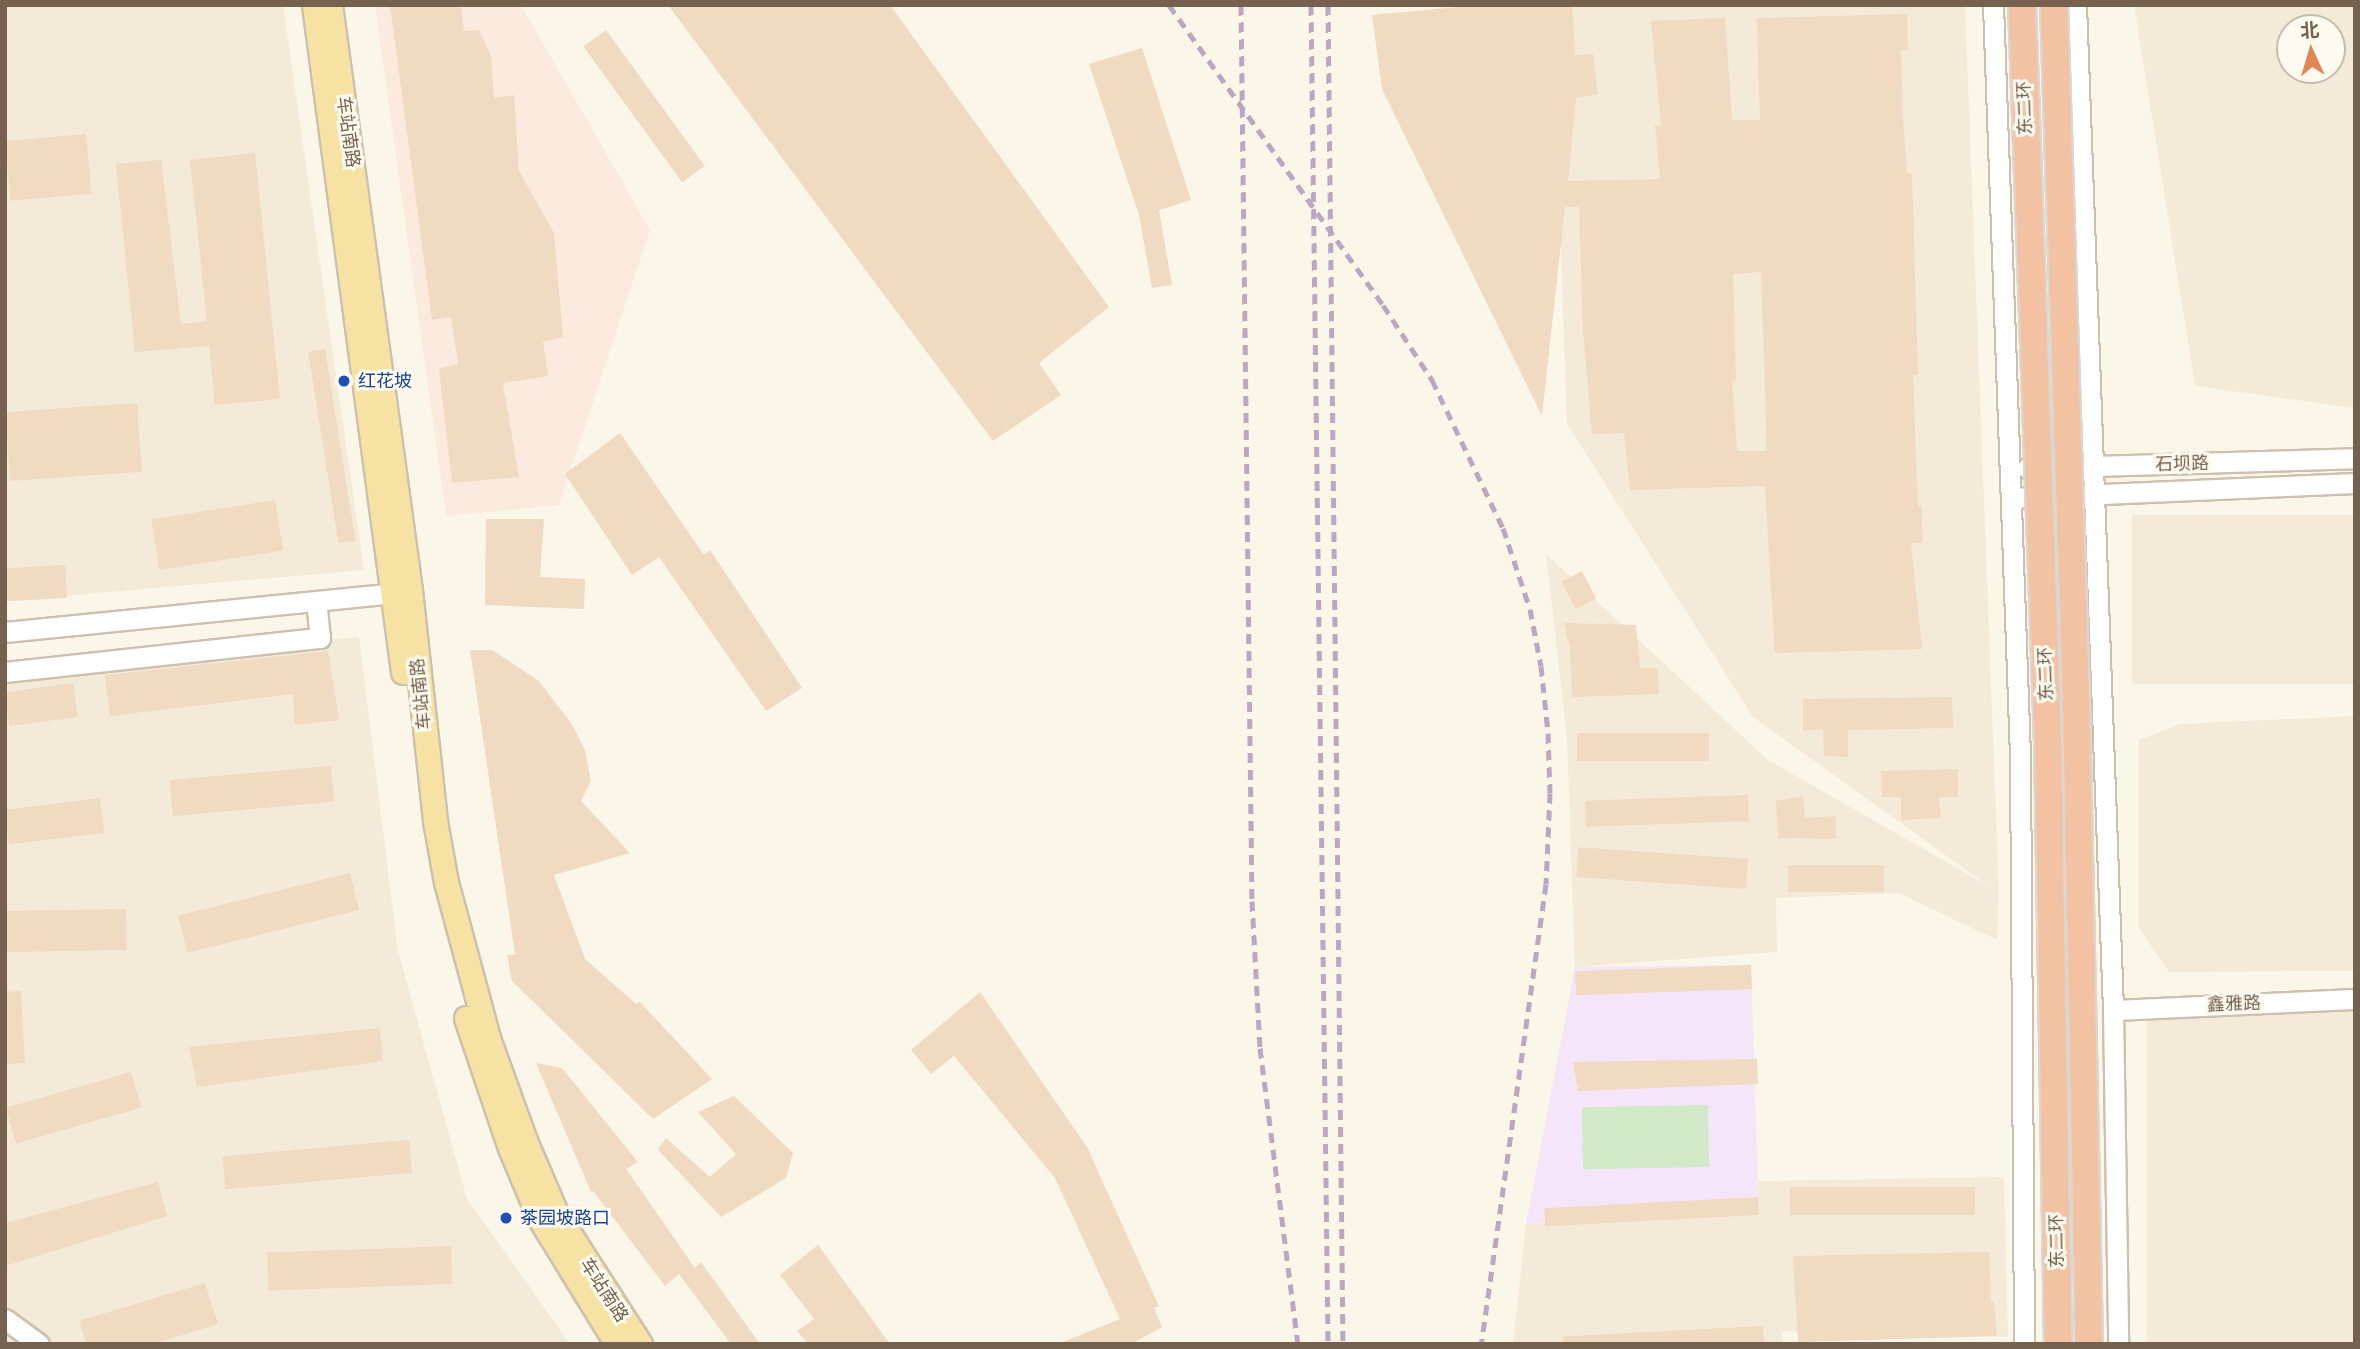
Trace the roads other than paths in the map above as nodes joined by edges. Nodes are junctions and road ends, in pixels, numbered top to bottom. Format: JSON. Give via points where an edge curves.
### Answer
{"nodes":[{"id":1,"x":314,"y":5,"type":"edge"},
{"id":2,"x":330,"y":5,"type":"edge"},
{"id":3,"x":1993,"y":5,"type":"edge"},
{"id":4,"x":2022,"y":5,"type":"edge"},
{"id":5,"x":2054,"y":5,"type":"edge"},
{"id":6,"x":2076,"y":5,"type":"edge"},
{"id":7,"x":2355,"y":458,"type":"edge"},
{"id":8,"x":2093,"y":467,"type":"junction"},
{"id":9,"x":2009,"y":468,"type":"junction"},
{"id":10,"x":2355,"y":483,"type":"edge"},
{"id":11,"x":2094,"y":493,"type":"junction"},
{"id":12,"x":2011,"y":498,"type":"junction"},
{"id":13,"x":394,"y":593,"type":"junction"},
{"id":14,"x":316,"y":601,"type":"junction"},
{"id":15,"x":5,"y":632,"type":"edge"},
{"id":16,"x":5,"y":671,"type":"edge"},
{"id":17,"x":2355,"y":999,"type":"edge"},
{"id":18,"x":2113,"y":1010,"type":"junction"},
{"id":19,"x":5,"y":1319,"type":"edge"},
{"id":20,"x":39,"y":1344,"type":"edge"},
{"id":21,"x":617,"y":1344,"type":"edge"},
{"id":22,"x":640,"y":1344,"type":"edge"},
{"id":23,"x":2024,"y":1344,"type":"edge"},
{"id":24,"x":2058,"y":1344,"type":"edge"},
{"id":25,"x":2089,"y":1344,"type":"edge"},
{"id":26,"x":2118,"y":1344,"type":"edge"}],
"edges":[{"from":1,"to":13,"type":"main road","name":"车站南路"},
{"from":2,"to":22,"type":"main road","name":"车站南路","via":[[446,882],[489,1041],[526,1143],[556,1213]]},
{"from":3,"to":9,"type":"street"},
{"from":4,"to":24,"type":"highway","name":"东二环","bridge":true,"via":[[2048,741]]},
{"from":5,"to":25,"type":"highway","name":"东二环","bridge":true,"via":[[2076,703]]},
{"from":6,"to":8,"type":"street"},
{"from":7,"to":8,"type":"street","name":"石坝路"},
{"from":8,"to":9,"type":"street","name":"石坝路"},
{"from":8,"to":11,"type":"street"},
{"from":9,"to":12,"type":"street"},
{"from":10,"to":11,"type":"street","name":"石坝路"},
{"from":11,"to":12,"type":"street","name":"石坝路"},
{"from":11,"to":18,"type":"street"},
{"from":12,"to":23,"type":"street","via":[[2020,755]]},
{"from":13,"to":14,"type":"street"},
{"from":13,"to":21,"type":"main road","name":"车站南路","via":[[431,882],[475,1050],[540,1219]]},
{"from":14,"to":15,"type":"street"},
{"from":14,"to":16,"type":"street","via":[[320,638]]},
{"from":17,"to":18,"type":"street","name":"鑫雅路"},
{"from":18,"to":26,"type":"street"},
{"from":19,"to":20,"type":"street"}]}
